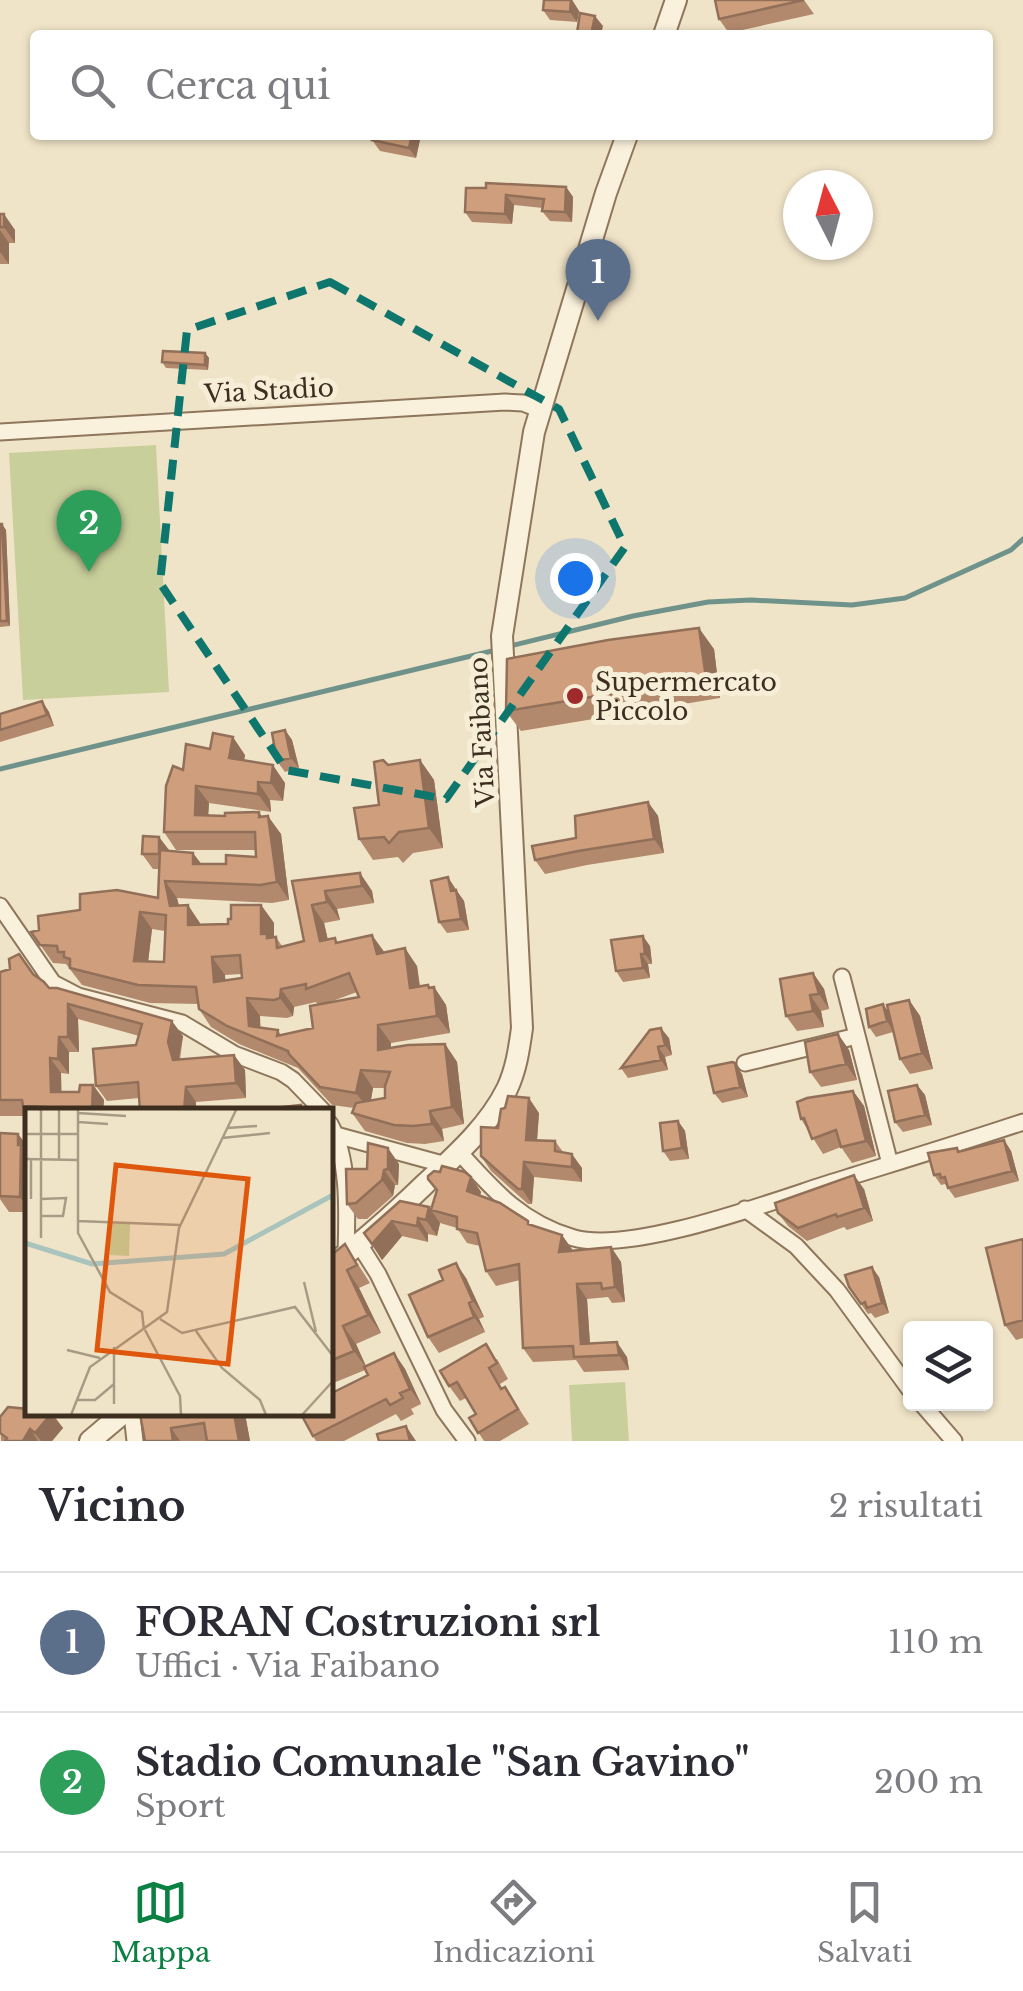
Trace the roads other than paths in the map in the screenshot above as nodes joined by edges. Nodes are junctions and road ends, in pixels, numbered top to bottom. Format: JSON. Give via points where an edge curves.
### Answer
{"nodes":[{"id":1,"x":676,"y":0,"type":"edge"},
{"id":2,"x":666,"y":30,"type":"edge"},
{"id":3,"x":625,"y":140,"type":"edge"},
{"id":4,"x":540,"y":410,"type":"junction"},
{"id":5,"x":0,"y":432,"type":"edge"},
{"id":6,"x":0,"y":906,"type":"edge"},
{"id":7,"x":842,"y":977,"type":"dead end"},
{"id":8,"x":857,"y":1036,"type":"junction"},
{"id":9,"x":746,"y":1063,"type":"dead end"},
{"id":10,"x":319,"y":1108,"type":"edge"},
{"id":11,"x":1023,"y":1122,"type":"edge"},
{"id":12,"x":333,"y":1130,"type":"edge"},
{"id":13,"x":453,"y":1159,"type":"junction"},
{"id":14,"x":890,"y":1164,"type":"junction"},
{"id":15,"x":745,"y":1209,"type":"junction"},
{"id":16,"x":345,"y":1255,"type":"edge"},
{"id":17,"x":903,"y":1380,"type":"edge"},
{"id":18,"x":928,"y":1411,"type":"edge"},
{"id":19,"x":120,"y":1416,"type":"edge"},
{"id":20,"x":132,"y":1416,"type":"edge"},
{"id":21,"x":90,"y":1441,"type":"edge"},
{"id":22,"x":135,"y":1441,"type":"edge"},
{"id":23,"x":467,"y":1441,"type":"edge"},
{"id":24,"x":954,"y":1441,"type":"edge"}],
"edges":[{"from":1,"to":2,"type":"street"},
{"from":3,"to":4,"type":"street","name":"Via Faibano"},
{"from":4,"to":5,"type":"street","name":"Via Stadio","via":[[505,402]]},
{"from":4,"to":13,"type":"street","name":"Via Faibano","via":[[502,636],[522,1028],[508,1088]]},
{"from":6,"to":10,"type":"street","via":[[53,983],[78,996],[182,1022],[234,1054],[281,1072]]},
{"from":7,"to":8,"type":"street"},
{"from":8,"to":9,"type":"street"},
{"from":8,"to":14,"type":"street"},
{"from":11,"to":14,"type":"street"},
{"from":12,"to":13,"type":"street"},
{"from":12,"to":16,"type":"street","via":[[346,1192]]},
{"from":13,"to":15,"type":"street","via":[[526,1218],[575,1238],[642,1237]]},
{"from":13,"to":16,"type":"street","name":"Via Faibano"},
{"from":14,"to":15,"type":"street"},
{"from":15,"to":17,"type":"street","via":[[796,1246],[838,1290]]},
{"from":16,"to":23,"type":"street","via":[[378,1274],[444,1410]]},
{"from":18,"to":24,"type":"street"},
{"from":19,"to":21,"type":"street"},
{"from":20,"to":22,"type":"street"}]}
